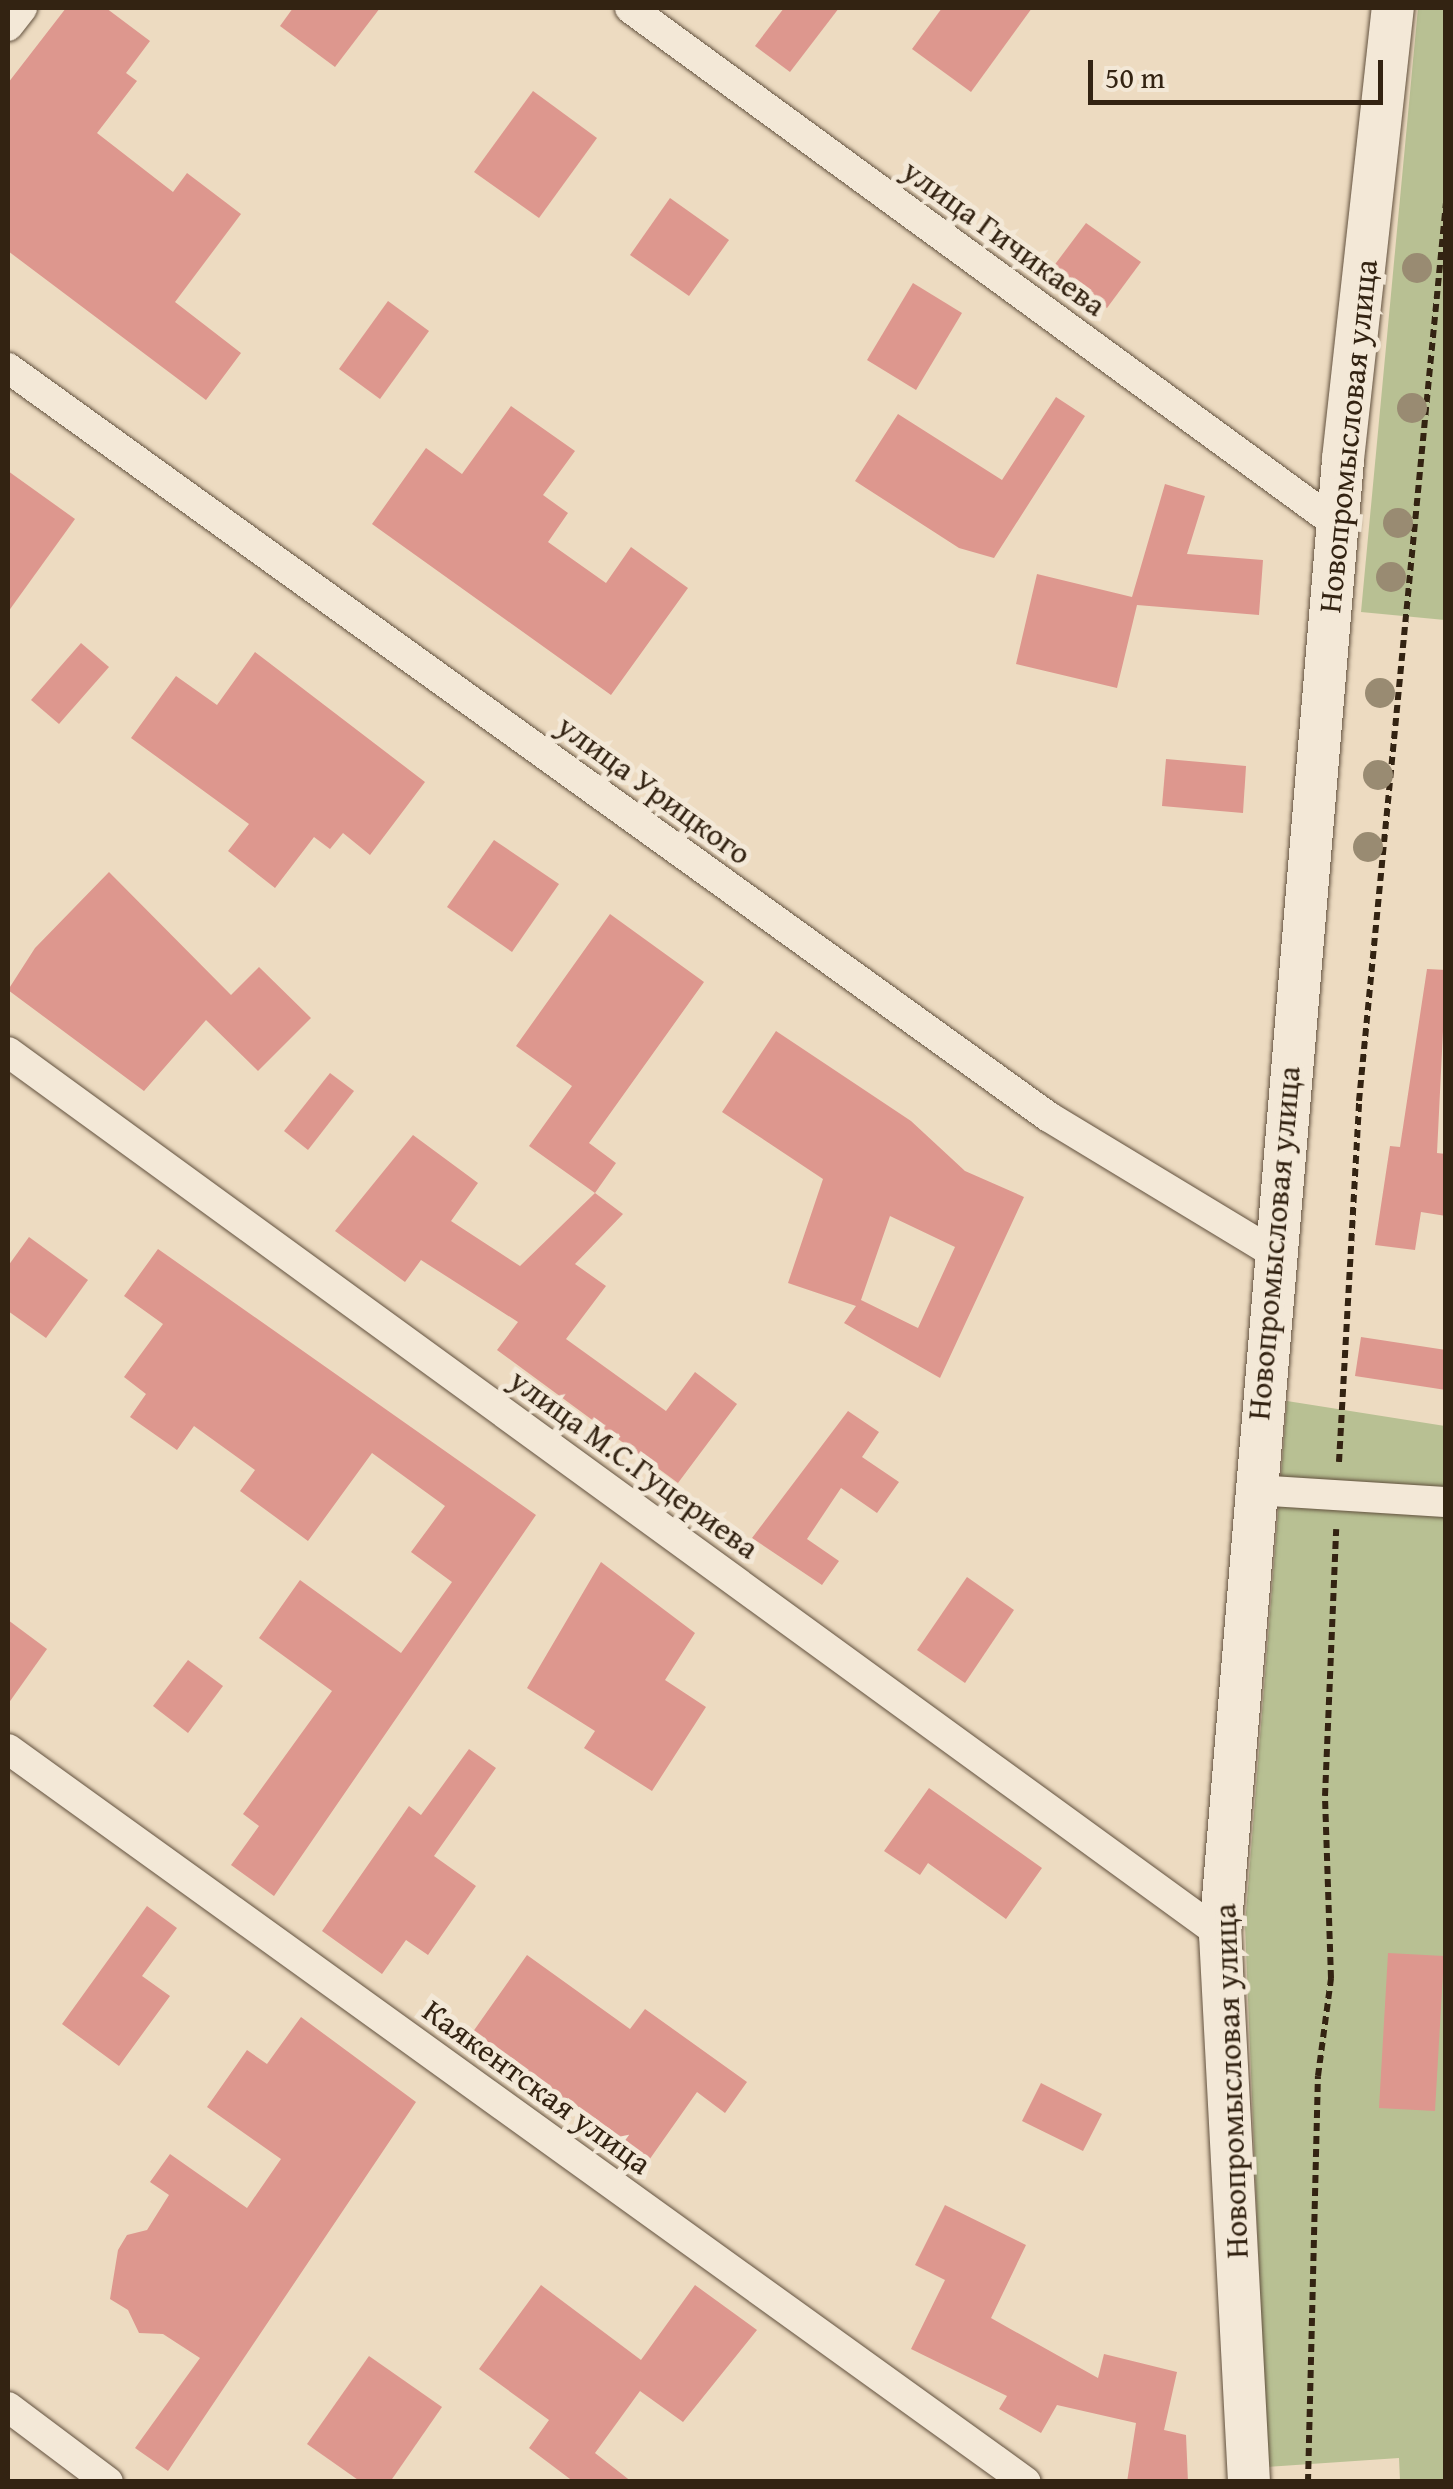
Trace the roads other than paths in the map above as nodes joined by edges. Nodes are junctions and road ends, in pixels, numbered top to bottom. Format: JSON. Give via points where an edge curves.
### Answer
{"nodes":[{"id":1,"x":22,"y":8,"type":"edge"},
{"id":2,"x":630,"y":8,"type":"edge"},
{"id":3,"x":1393,"y":8,"type":"edge"},
{"id":4,"x":8,"y":26,"type":"edge"},
{"id":5,"x":8,"y":368,"type":"edge"},
{"id":6,"x":1338,"y":525,"type":"junction"},
{"id":7,"x":8,"y":1052,"type":"edge"},
{"id":8,"x":1272,"y":1252,"type":"junction"},
{"id":9,"x":1254,"y":1490,"type":"junction"},
{"id":10,"x":1446,"y":1502,"type":"edge"},
{"id":11,"x":8,"y":1748,"type":"edge"},
{"id":12,"x":1220,"y":1934,"type":"junction"},
{"id":13,"x":8,"y":2407,"type":"edge"},
{"id":14,"x":108,"y":2482,"type":"edge"},
{"id":15,"x":1026,"y":2482,"type":"edge"},
{"id":16,"x":1249,"y":2482,"type":"edge"}],
"edges":[{"from":1,"to":4,"type":"street"},
{"from":2,"to":6,"type":"street","name":"улица Гичикаева"},
{"from":3,"to":6,"type":"main road","name":"Новопромысловая улица"},
{"from":5,"to":8,"type":"street","name":"улица Урицкого","via":[[1049,1117]]},
{"from":6,"to":8,"type":"main road","name":"Новопромысловая улица"},
{"from":7,"to":12,"type":"street","name":"улица М.С.Гуцериева"},
{"from":8,"to":9,"type":"main road","name":"Новопромысловая улица"},
{"from":9,"to":10,"type":"street"},
{"from":9,"to":12,"type":"main road","name":"Новопромысловая улица"},
{"from":11,"to":15,"type":"street","name":"Каякентская улица"},
{"from":12,"to":16,"type":"main road","name":"Новопромысловая улица"},
{"from":13,"to":14,"type":"street"}]}
